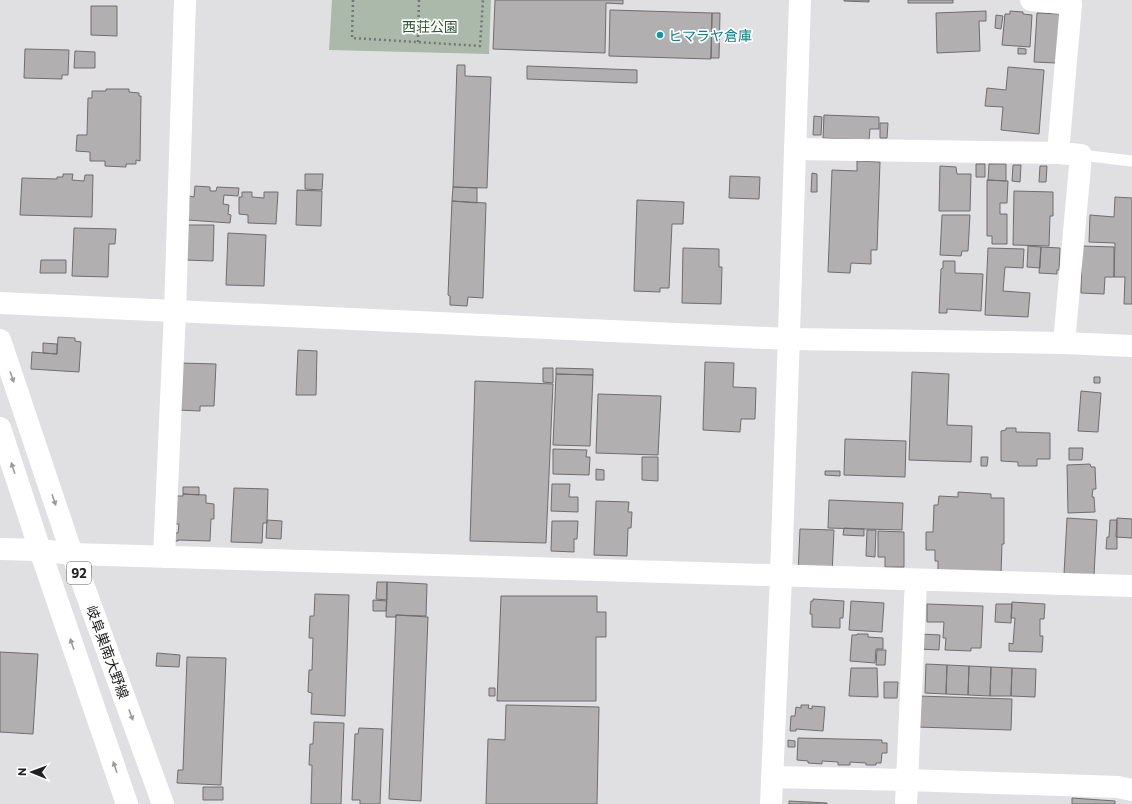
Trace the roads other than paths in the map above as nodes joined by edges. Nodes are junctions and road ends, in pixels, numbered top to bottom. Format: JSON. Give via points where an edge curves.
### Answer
{"nodes":[{"id":1,"x":185,"y":0,"type":"edge"},
{"id":2,"x":800,"y":0,"type":"edge"},
{"id":3,"x":1031,"y":0,"type":"edge"},
{"id":4,"x":795,"y":148,"type":"junction"},
{"id":5,"x":1058,"y":153,"type":"junction"},
{"id":6,"x":1081,"y":155,"type":"junction"},
{"id":7,"x":1132,"y":161,"type":"edge"},
{"id":8,"x":0,"y":303,"type":"edge"},
{"id":9,"x":175,"y":311,"type":"junction"},
{"id":10,"x":788,"y":339,"type":"junction"},
{"id":11,"x":0,"y":340,"type":"edge"},
{"id":12,"x":1064,"y":343,"type":"junction"},
{"id":13,"x":1132,"y":346,"type":"edge"},
{"id":14,"x":0,"y":428,"type":"edge"},
{"id":15,"x":0,"y":549,"type":"edge"},
{"id":16,"x":40,"y":550,"type":"junction"},
{"id":17,"x":72,"y":554,"type":"junction"},
{"id":18,"x":164,"y":556,"type":"junction"},
{"id":19,"x":781,"y":576,"type":"junction"},
{"id":20,"x":916,"y":580,"type":"junction"},
{"id":21,"x":1132,"y":586,"type":"edge"},
{"id":22,"x":772,"y":777,"type":"junction"},
{"id":23,"x":908,"y":780,"type":"junction"},
{"id":24,"x":1132,"y":790,"type":"edge"},
{"id":25,"x":127,"y":804,"type":"edge"},
{"id":26,"x":163,"y":804,"type":"edge"},
{"id":27,"x":771,"y":804,"type":"edge"},
{"id":28,"x":906,"y":804,"type":"edge"}],
"edges":[{"from":1,"to":9,"type":"street"},
{"from":2,"to":4,"type":"street"},
{"from":3,"to":5,"type":"street","via":[[1071,4]]},
{"from":4,"to":5,"type":"street"},
{"from":4,"to":10,"type":"street"},
{"from":5,"to":6,"type":"street"},
{"from":6,"to":7,"type":"lane"},
{"from":6,"to":12,"type":"street"},
{"from":8,"to":9,"type":"street"},
{"from":9,"to":10,"type":"street"},
{"from":9,"to":18,"type":"street"},
{"from":10,"to":12,"type":"street"},
{"from":10,"to":19,"type":"street"},
{"from":11,"to":17,"type":"street","name":"岐阜巣南大野線","number":"92","one_way":true},
{"from":12,"to":13,"type":"street"},
{"from":16,"to":14,"type":"street","number":"92","one_way":true},
{"from":15,"to":16,"type":"street"},
{"from":16,"to":17,"type":"street"},
{"from":25,"to":16,"type":"street","number":"92","one_way":true},
{"from":17,"to":18,"type":"street"},
{"from":17,"to":26,"type":"street","name":"岐阜巣南大野線","number":"92","one_way":true},
{"from":18,"to":19,"type":"street"},
{"from":19,"to":20,"type":"street"},
{"from":19,"to":22,"type":"street"},
{"from":20,"to":21,"type":"street"},
{"from":20,"to":23,"type":"street"},
{"from":22,"to":23,"type":"street"},
{"from":22,"to":27,"type":"street"},
{"from":23,"to":24,"type":"street","via":[[1118,787]]},
{"from":23,"to":28,"type":"street"}]}
